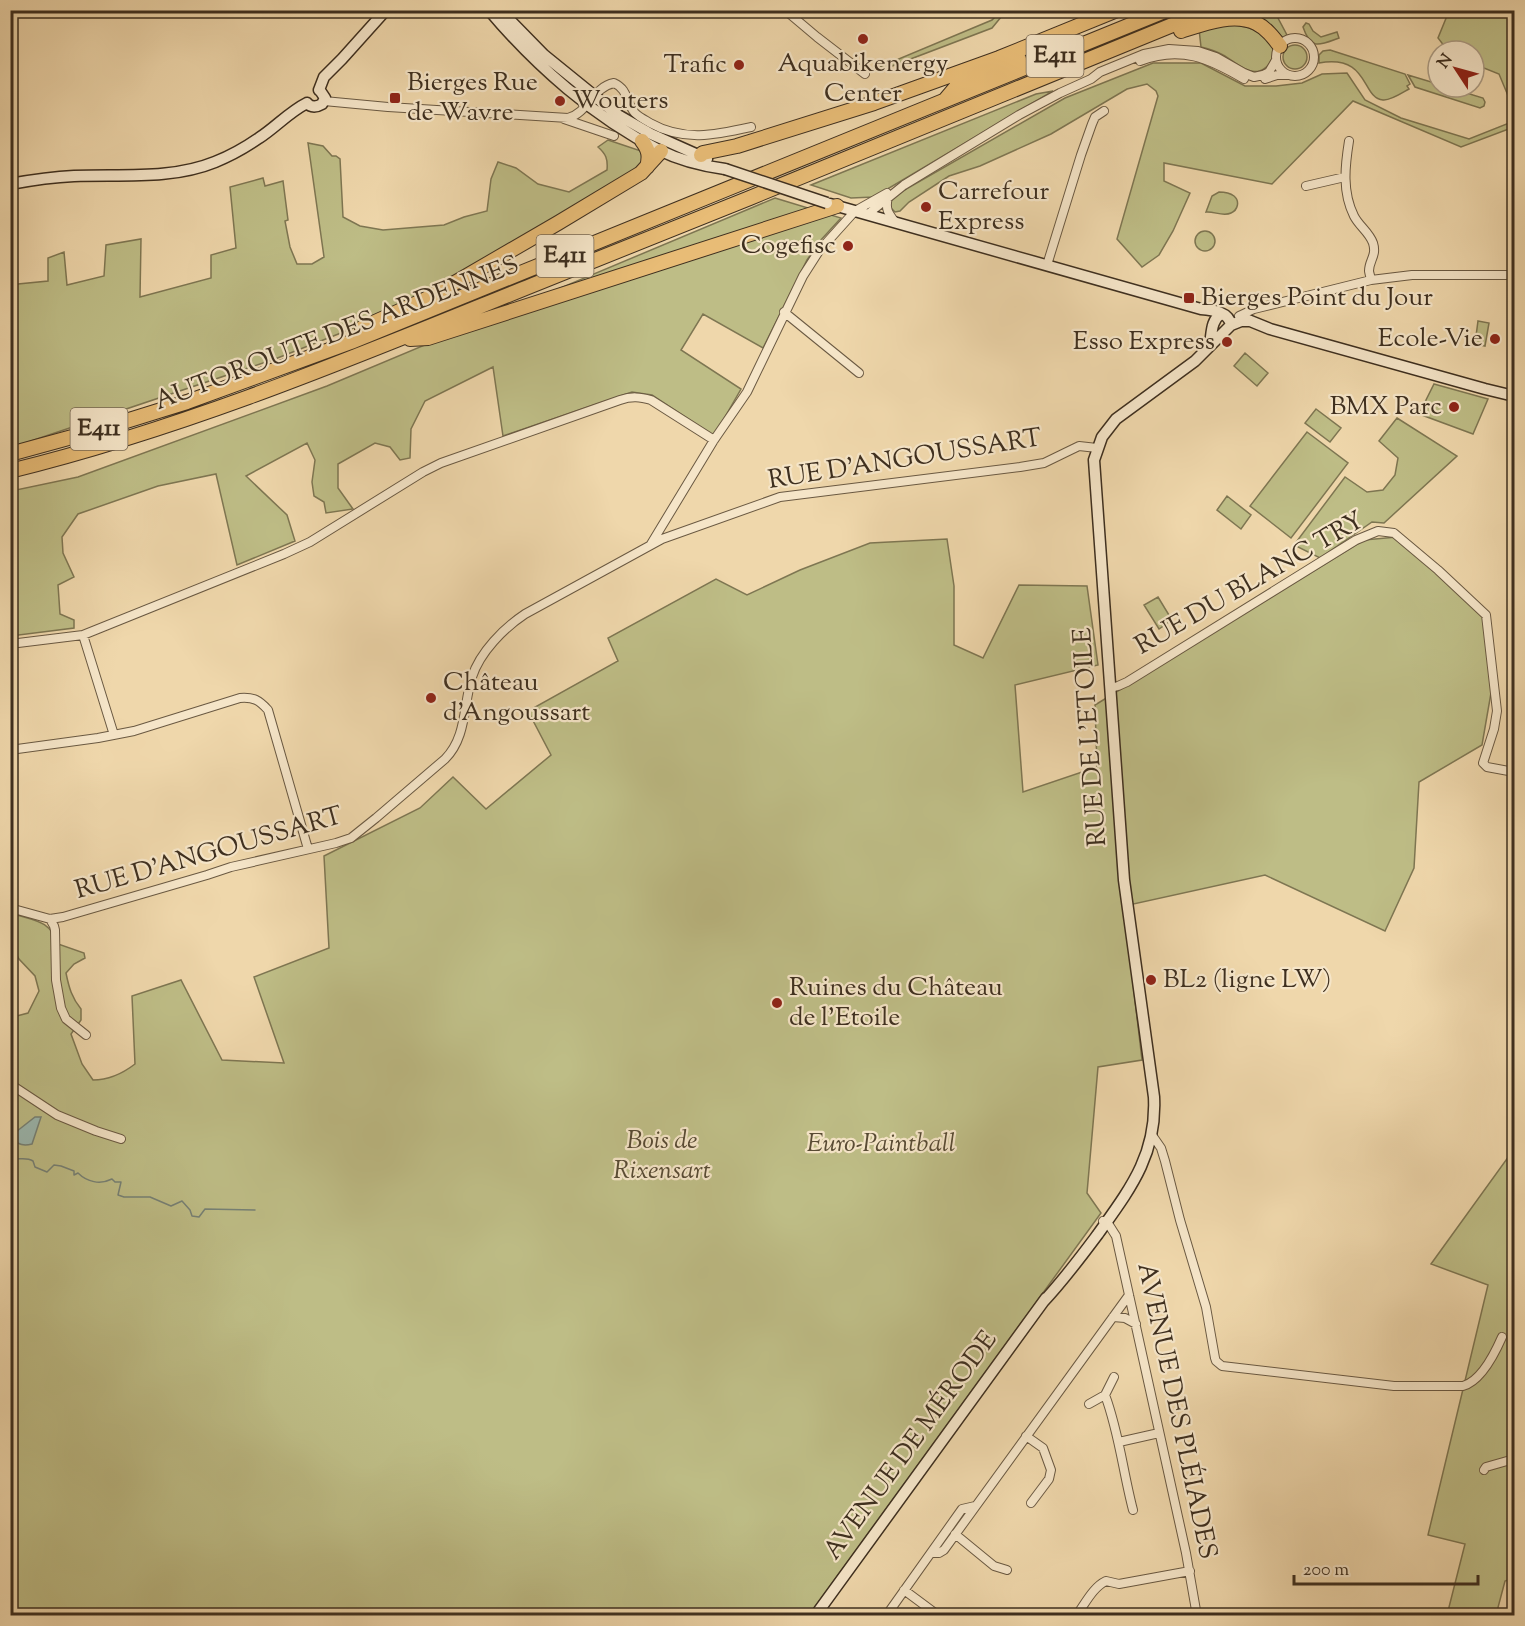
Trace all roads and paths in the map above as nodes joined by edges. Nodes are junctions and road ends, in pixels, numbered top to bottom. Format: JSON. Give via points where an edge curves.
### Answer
{"nodes":[{"id":1,"x":386,"y":10,"type":"edge"},
{"id":2,"x":489,"y":10,"type":"edge"},
{"id":3,"x":500,"y":10,"type":"edge"},
{"id":4,"x":785,"y":10,"type":"edge"},
{"id":5,"x":1117,"y":10,"type":"edge"},
{"id":6,"x":1167,"y":10,"type":"edge"},
{"id":7,"x":1209,"y":10,"type":"edge"},
{"id":8,"x":1098,"y":18,"type":"junction"},
{"id":9,"x":1156,"y":32,"type":"junction"},
{"id":10,"x":1280,"y":46,"type":"junction"},
{"id":11,"x":1276,"y":60,"type":"junction"},
{"id":12,"x":865,"y":74,"type":"dead end"},
{"id":13,"x":1287,"y":75,"type":"junction"},
{"id":14,"x":1091,"y":79,"type":"junction"},
{"id":15,"x":319,"y":90,"type":"junction"},
{"id":16,"x":591,"y":100,"type":"junction"},
{"id":17,"x":324,"y":101,"type":"junction"},
{"id":18,"x":944,"y":102,"type":"junction"},
{"id":19,"x":307,"y":103,"type":"junction"},
{"id":20,"x":1104,"y":111,"type":"dead end"},
{"id":21,"x":562,"y":118,"type":"junction"},
{"id":22,"x":751,"y":127,"type":"dead end"},
{"id":23,"x":614,"y":136,"type":"dead end"},
{"id":24,"x":642,"y":141,"type":"junction"},
{"id":25,"x":1349,"y":141,"type":"dead end"},
{"id":26,"x":737,"y":146,"type":"junction"},
{"id":27,"x":661,"y":151,"type":"junction"},
{"id":28,"x":715,"y":162,"type":"junction"},
{"id":29,"x":647,"y":168,"type":"junction"},
{"id":30,"x":1345,"y":177,"type":"junction"},
{"id":31,"x":10,"y":184,"type":"edge"},
{"id":32,"x":904,"y":184,"type":"junction"},
{"id":33,"x":1306,"y":186,"type":"dead end"},
{"id":34,"x":888,"y":197,"type":"junction"},
{"id":35,"x":832,"y":205,"type":"junction"},
{"id":36,"x":855,"y":211,"type":"junction"},
{"id":37,"x":868,"y":214,"type":"junction"},
{"id":38,"x":895,"y":222,"type":"junction"},
{"id":39,"x":1047,"y":265,"type":"junction"},
{"id":40,"x":1515,"y":275,"type":"edge"},
{"id":41,"x":1371,"y":280,"type":"junction"},
{"id":42,"x":784,"y":312,"type":"junction"},
{"id":43,"x":1227,"y":322,"type":"junction"},
{"id":44,"x":396,"y":340,"type":"junction"},
{"id":45,"x":351,"y":342,"type":"junction"},
{"id":46,"x":858,"y":373,"type":"dead end"},
{"id":47,"x":1515,"y":396,"type":"edge"},
{"id":48,"x":714,"y":440,"type":"junction"},
{"id":49,"x":1097,"y":448,"type":"junction"},
{"id":50,"x":10,"y":454,"type":"edge"},
{"id":51,"x":10,"y":471,"type":"edge"},
{"id":52,"x":650,"y":545,"type":"junction"},
{"id":53,"x":83,"y":634,"type":"junction"},
{"id":54,"x":10,"y":644,"type":"edge"},
{"id":55,"x":1111,"y":688,"type":"junction"},
{"id":56,"x":114,"y":735,"type":"junction"},
{"id":57,"x":10,"y":750,"type":"edge"},
{"id":58,"x":1515,"y":772,"type":"edge"},
{"id":59,"x":308,"y":849,"type":"junction"},
{"id":60,"x":10,"y":908,"type":"edge"},
{"id":61,"x":50,"y":919,"type":"junction"},
{"id":62,"x":86,"y":1035,"type":"dead end"},
{"id":63,"x":10,"y":1084,"type":"edge"},
{"id":64,"x":1152,"y":1136,"type":"junction"},
{"id":65,"x":121,"y":1139,"type":"dead end"},
{"id":66,"x":1104,"y":1222,"type":"junction"},
{"id":67,"x":1129,"y":1295,"type":"junction"},
{"id":68,"x":1113,"y":1317,"type":"junction"},
{"id":69,"x":1136,"y":1324,"type":"junction"},
{"id":70,"x":1502,"y":1337,"type":"dead end"},
{"id":71,"x":1114,"y":1377,"type":"dead end"},
{"id":72,"x":1105,"y":1395,"type":"junction"},
{"id":73,"x":1089,"y":1404,"type":"dead end"},
{"id":74,"x":1159,"y":1433,"type":"junction"},
{"id":75,"x":1026,"y":1436,"type":"junction"},
{"id":76,"x":1119,"y":1442,"type":"junction"},
{"id":77,"x":1515,"y":1459,"type":"edge"},
{"id":78,"x":1484,"y":1470,"type":"dead end"},
{"id":79,"x":1031,"y":1503,"type":"dead end"},
{"id":80,"x":975,"y":1506,"type":"junction"},
{"id":81,"x":1133,"y":1510,"type":"dead end"},
{"id":82,"x":955,"y":1534,"type":"junction"},
{"id":83,"x":931,"y":1553,"type":"junction"},
{"id":84,"x":1007,"y":1570,"type":"dead end"},
{"id":85,"x":1190,"y":1571,"type":"junction"},
{"id":86,"x":904,"y":1590,"type":"junction"},
{"id":87,"x":815,"y":1616,"type":"edge"},
{"id":88,"x":886,"y":1616,"type":"edge"},
{"id":89,"x":939,"y":1616,"type":"edge"},
{"id":90,"x":1076,"y":1616,"type":"edge"},
{"id":91,"x":1197,"y":1616,"type":"edge"}],
"edges":[{"from":1,"to":15,"type":"street","via":[[324,77]]},
{"from":2,"to":16,"type":"street","via":[[537,62]]},
{"from":3,"to":16,"type":"street"},
{"from":4,"to":12,"type":"street"},
{"from":5,"to":8,"type":"highway"},
{"from":6,"to":18,"type":"highway","name":"AUTOROUTE DES ARDENNES","number":"E411"},
{"from":7,"to":9,"type":"highway","name":"AUTOROUTE DES ARDENNES","number":"E411"},
{"from":8,"to":18,"type":"highway","via":[[1042,49],[956,87]]},
{"from":8,"to":26,"type":"highway","via":[[874,103]]},
{"from":9,"to":10,"type":"highway","via":[[1170,35],[1215,21],[1245,19],[1270,33]]},
{"from":9,"to":44,"type":"highway","name":"AUTOROUTE DES ARDENNES","number":"E411"},
{"from":10,"to":11,"type":"street"},
{"from":10,"to":13,"type":"street","via":[[1289,39],[1302,39],[1315,55],[1307,73]]},
{"from":11,"to":13,"type":"street"},
{"from":11,"to":14,"type":"street","via":[[1269,72],[1254,77],[1205,52],[1169,49],[1144,54]]},
{"from":13,"to":14,"type":"street","via":[[1253,82],[1203,58],[1169,55],[1147,58]]},
{"from":14,"to":32,"type":"street"},
{"from":15,"to":17,"type":"street"},
{"from":15,"to":19,"type":"street","via":[[308,93]]},
{"from":16,"to":21,"type":"street","via":[[574,117]]},
{"from":16,"to":22,"type":"street","via":[[604,86],[614,83],[625,90],[632,111],[661,129],[684,135],[717,135]]},
{"from":16,"to":24,"type":"street"},
{"from":16,"to":28,"type":"street","via":[[664,140]]},
{"from":17,"to":19,"type":"street","via":[[315,107]]},
{"from":17,"to":21,"type":"street"},
{"from":18,"to":45,"type":"highway","name":"AUTOROUTE DES ARDENNES","number":"E411"},
{"from":19,"to":31,"type":"street","via":[[251,143],[203,166],[147,175],[73,176]]},
{"from":20,"to":39,"type":"street","via":[[1092,124]]},
{"from":21,"to":23,"type":"street"},
{"from":24,"to":27,"type":"street"},
{"from":24,"to":29,"type":"highway","via":[[648,149]]},
{"from":25,"to":30,"type":"street"},
{"from":26,"to":28,"type":"highway"},
{"from":26,"to":28,"type":"highway"},
{"from":27,"to":28,"type":"street","via":[[671,149]]},
{"from":27,"to":29,"type":"highway"},
{"from":28,"to":35,"type":"street","bridge":true},
{"from":29,"to":45,"type":"highway","via":[[458,281],[363,327]]},
{"from":30,"to":33,"type":"street"},
{"from":30,"to":41,"type":"street","via":[[1353,214],[1374,246]]},
{"from":32,"to":34,"type":"street"},
{"from":32,"to":36,"type":"street"},
{"from":34,"to":37,"type":"street"},
{"from":34,"to":38,"type":"street","via":[[886,210]]},
{"from":35,"to":36,"type":"street"},
{"from":35,"to":44,"type":"highway","via":[[428,338]]},
{"from":36,"to":37,"type":"street"},
{"from":36,"to":42,"type":"street","via":[[819,251]]},
{"from":37,"to":38,"type":"street"},
{"from":38,"to":39,"type":"street"},
{"from":39,"to":43,"type":"street","via":[[1201,309]]},
{"from":40,"to":41,"type":"street","via":[[1412,275]]},
{"from":41,"to":43,"type":"street","via":[[1250,310]]},
{"from":42,"to":46,"type":"street"},
{"from":42,"to":48,"type":"street","via":[[747,392]]},
{"from":43,"to":47,"type":"street","via":[[1270,329]]},
{"from":43,"to":49,"type":"street","name":"RUE DE L'ETOILE","via":[[1195,361],[1116,419]]},
{"from":44,"to":51,"type":"highway","name":"AUTOROUTE DES ARDENNES","number":"E411","via":[[194,417]]},
{"from":45,"to":50,"type":"highway","name":"AUTOROUTE DES ARDENNES","number":"E411","via":[[188,402]]},
{"from":48,"to":52,"type":"street"},
{"from":48,"to":53,"type":"street","via":[[651,400],[620,400],[441,463],[310,542]]},
{"from":49,"to":52,"type":"street","name":"RUE D'ANGOUSSART","via":[[1079,446],[1044,463],[1020,467],[780,497]]},
{"from":49,"to":55,"type":"street","name":"RUE DE L'ETOILE","via":[[1095,479]]},
{"from":52,"to":59,"type":"street","name":"RUE D'ANGOUSSART","via":[[519,618],[476,667],[462,729],[449,756],[357,834]]},
{"from":53,"to":54,"type":"street"},
{"from":53,"to":56,"type":"street"},
{"from":55,"to":58,"type":"street","name":"RUE DU BLANC TRY","via":[[1127,682],[1356,540],[1387,531],[1399,536],[1486,615],[1497,711],[1483,763],[1486,767]]},
{"from":55,"to":64,"type":"street","name":"RUE DE L'ETOILE","via":[[1124,880],[1154,1097]]},
{"from":56,"to":57,"type":"street"},
{"from":56,"to":59,"type":"street","via":[[240,698],[252,697],[261,702],[268,710]]},
{"from":59,"to":61,"type":"street","name":"RUE D'ANGOUSSART"},
{"from":60,"to":61,"type":"street","name":"RUE D'ANGOUSSART"},
{"from":61,"to":62,"type":"street","via":[[54,926],[61,1008],[66,1019]]},
{"from":63,"to":65,"type":"street","via":[[57,1115]]},
{"from":64,"to":66,"type":"street","name":"RUE DE L'ETOILE","via":[[1130,1189]]},
{"from":64,"to":70,"type":"street","via":[[1165,1161],[1206,1307],[1216,1361],[1227,1367],[1363,1383],[1463,1386],[1478,1377]]},
{"from":66,"to":67,"type":"street","name":"AVENUE DES PLÉIADES","via":[[1116,1236]]},
{"from":66,"to":87,"type":"street","name":"AVENUE DE MÉRODE"},
{"from":67,"to":68,"type":"street"},
{"from":67,"to":69,"type":"street","name":"AVENUE DES PLÉIADES"},
{"from":68,"to":69,"type":"street"},
{"from":68,"to":75,"type":"street"},
{"from":69,"to":74,"type":"street","name":"AVENUE DES PLÉIADES"},
{"from":71,"to":72,"type":"street"},
{"from":72,"to":73,"type":"street"},
{"from":72,"to":76,"type":"street"},
{"from":74,"to":76,"type":"street"},
{"from":74,"to":85,"type":"street","name":"AVENUE DES PLÉIADES"},
{"from":75,"to":79,"type":"street","via":[[1043,1448],[1050,1470],[1049,1479]]},
{"from":75,"to":80,"type":"street"},
{"from":76,"to":81,"type":"street"},
{"from":77,"to":78,"type":"street"},
{"from":80,"to":82,"type":"street"},
{"from":80,"to":83,"type":"street","via":[[962,1509]]},
{"from":82,"to":83,"type":"street","via":[[941,1552]]},
{"from":82,"to":84,"type":"street","via":[[994,1566]]},
{"from":83,"to":86,"type":"street"},
{"from":85,"to":90,"type":"street","via":[[1119,1584],[1106,1581]]},
{"from":85,"to":91,"type":"street","name":"AVENUE DES PLÉIADES"},
{"from":86,"to":88,"type":"street"},
{"from":86,"to":89,"type":"street"}]}
